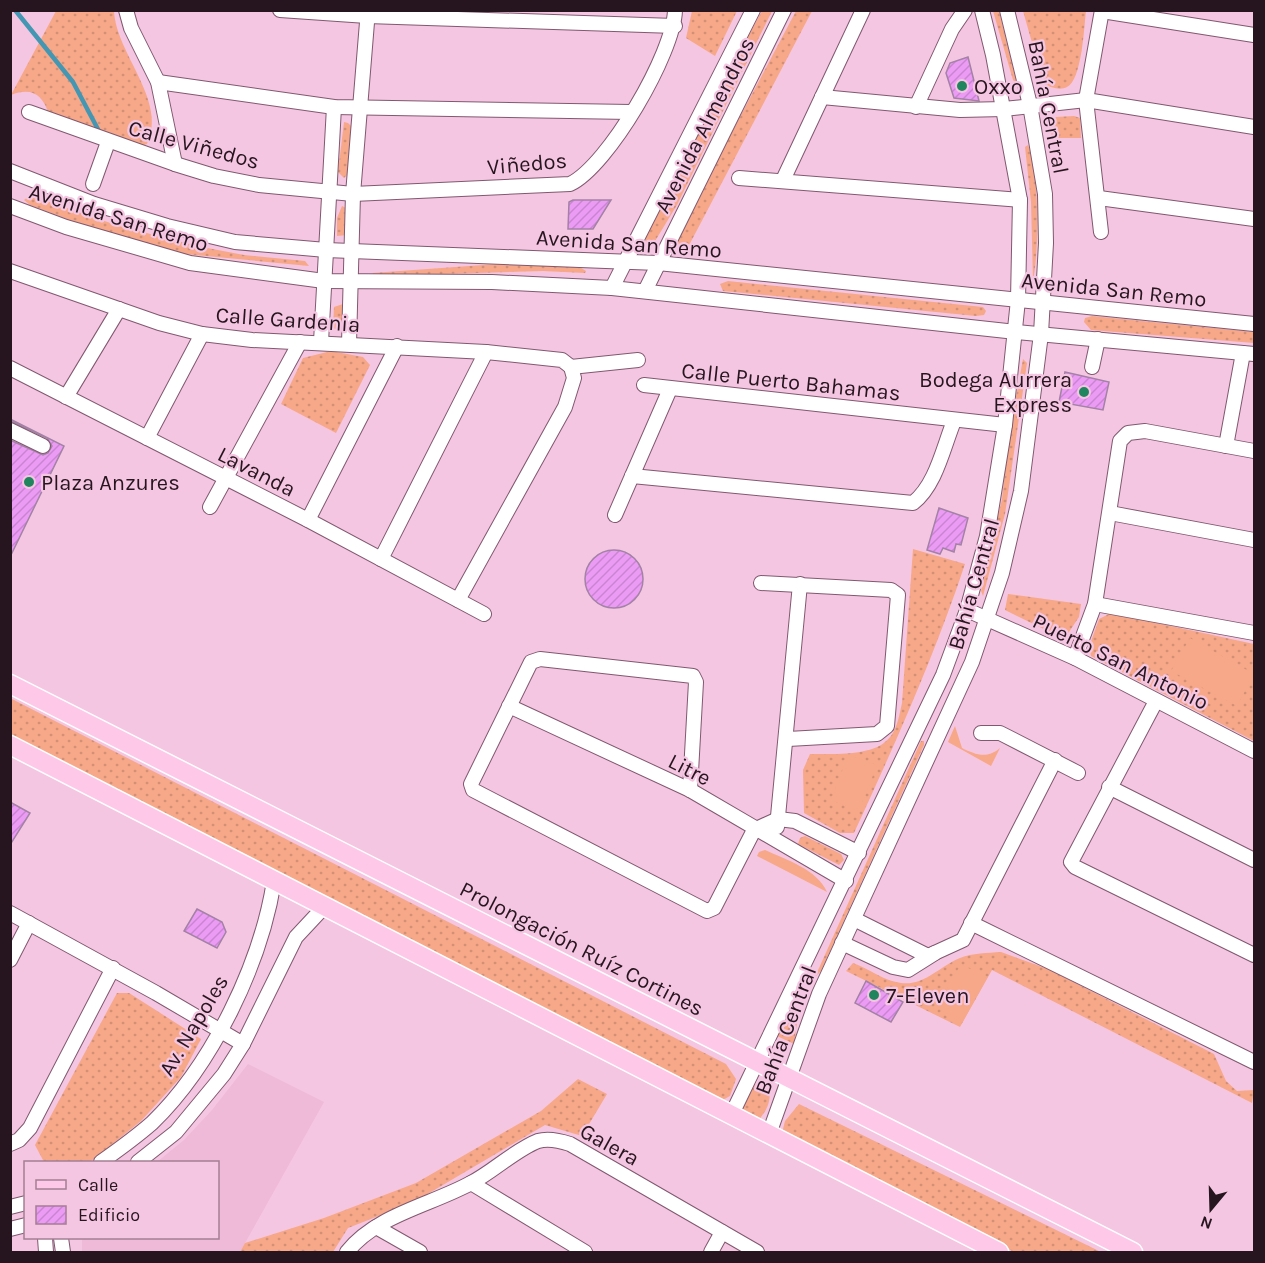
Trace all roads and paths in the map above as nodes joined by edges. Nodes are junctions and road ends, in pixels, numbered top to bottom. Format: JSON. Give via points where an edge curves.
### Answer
{"nodes":[{"id":1,"x":126,"y":10,"type":"edge"},
{"id":2,"x":280,"y":10,"type":"edge"},
{"id":3,"x":675,"y":10,"type":"edge"},
{"id":4,"x":753,"y":10,"type":"edge"},
{"id":5,"x":784,"y":10,"type":"edge"},
{"id":6,"x":863,"y":10,"type":"edge"},
{"id":7,"x":965,"y":10,"type":"edge"},
{"id":8,"x":982,"y":10,"type":"edge"},
{"id":9,"x":1007,"y":10,"type":"edge"},
{"id":10,"x":1102,"y":11,"type":"edge"},
{"id":11,"x":368,"y":13,"type":"edge"},
{"id":12,"x":675,"y":26,"type":"junction"},
{"id":13,"x":1254,"y":35,"type":"edge"},
{"id":14,"x":158,"y":82,"type":"junction"},
{"id":15,"x":822,"y":97,"type":"junction"},
{"id":16,"x":1086,"y":100,"type":"junction"},
{"id":17,"x":1030,"y":105,"type":"junction"},
{"id":18,"x":334,"y":107,"type":"junction"},
{"id":19,"x":916,"y":107,"type":"junction"},
{"id":20,"x":358,"y":109,"type":"junction"},
{"id":21,"x":1004,"y":109,"type":"junction"},
{"id":22,"x":29,"y":112,"type":"dead end"},
{"id":23,"x":631,"y":112,"type":"junction"},
{"id":24,"x":1254,"y":127,"type":"edge"},
{"id":25,"x":108,"y":142,"type":"junction"},
{"id":26,"x":175,"y":164,"type":"junction"},
{"id":27,"x":12,"y":175,"type":"edge"},
{"id":28,"x":739,"y":178,"type":"dead end"},
{"id":29,"x":783,"y":180,"type":"junction"},
{"id":30,"x":93,"y":184,"type":"dead end"},
{"id":31,"x":329,"y":194,"type":"junction"},
{"id":32,"x":353,"y":194,"type":"junction"},
{"id":33,"x":1099,"y":198,"type":"junction"},
{"id":34,"x":1020,"y":200,"type":"junction"},
{"id":35,"x":10,"y":206,"type":"edge"},
{"id":36,"x":1254,"y":219,"type":"edge"},
{"id":37,"x":1101,"y":231,"type":"dead end"},
{"id":38,"x":326,"y":250,"type":"junction"},
{"id":39,"x":352,"y":251,"type":"junction"},
{"id":40,"x":624,"y":261,"type":"junction"},
{"id":41,"x":658,"y":263,"type":"junction"},
{"id":42,"x":10,"y":271,"type":"edge"},
{"id":43,"x":324,"y":281,"type":"junction"},
{"id":44,"x":351,"y":281,"type":"junction"},
{"id":45,"x":612,"y":288,"type":"junction"},
{"id":46,"x":645,"y":291,"type":"junction"},
{"id":47,"x":1018,"y":300,"type":"junction"},
{"id":48,"x":1045,"y":303,"type":"junction"},
{"id":49,"x":119,"y":309,"type":"junction"},
{"id":50,"x":1254,"y":324,"type":"edge"},
{"id":51,"x":1016,"y":332,"type":"junction"},
{"id":52,"x":202,"y":334,"type":"junction"},
{"id":53,"x":1041,"y":334,"type":"junction"},
{"id":54,"x":1098,"y":339,"type":"junction"},
{"id":55,"x":300,"y":342,"type":"junction"},
{"id":56,"x":321,"y":342,"type":"junction"},
{"id":57,"x":349,"y":344,"type":"junction"},
{"id":58,"x":397,"y":346,"type":"junction"},
{"id":59,"x":486,"y":352,"type":"junction"},
{"id":60,"x":1249,"y":354,"type":"edge"},
{"id":61,"x":638,"y":360,"type":"dead end"},
{"id":62,"x":571,"y":367,"type":"junction"},
{"id":63,"x":1092,"y":367,"type":"dead end"},
{"id":64,"x":10,"y":368,"type":"edge"},
{"id":65,"x":644,"y":385,"type":"dead end"},
{"id":66,"x":670,"y":389,"type":"junction"},
{"id":67,"x":66,"y":397,"type":"junction"},
{"id":68,"x":954,"y":420,"type":"junction"},
{"id":69,"x":1005,"y":425,"type":"junction"},
{"id":70,"x":10,"y":430,"type":"edge"},
{"id":71,"x":147,"y":438,"type":"junction"},
{"id":72,"x":43,"y":446,"type":"dead end"},
{"id":73,"x":1226,"y":446,"type":"junction"},
{"id":74,"x":1254,"y":451,"type":"edge"},
{"id":75,"x":632,"y":476,"type":"junction"},
{"id":76,"x":227,"y":479,"type":"junction"},
{"id":77,"x":210,"y":507,"type":"dead end"},
{"id":78,"x":1110,"y":513,"type":"junction"},
{"id":79,"x":615,"y":515,"type":"dead end"},
{"id":80,"x":308,"y":520,"type":"junction"},
{"id":81,"x":1254,"y":540,"type":"edge"},
{"id":82,"x":381,"y":559,"type":"junction"},
{"id":83,"x":761,"y":583,"type":"dead end"},
{"id":84,"x":800,"y":584,"type":"junction"},
{"id":85,"x":458,"y":600,"type":"junction"},
{"id":86,"x":1095,"y":604,"type":"junction"},
{"id":87,"x":967,"y":610,"type":"junction"},
{"id":88,"x":484,"y":614,"type":"dead end"},
{"id":89,"x":988,"y":620,"type":"junction"},
{"id":90,"x":1254,"y":633,"type":"edge"},
{"id":91,"x":1075,"y":658,"type":"junction"},
{"id":92,"x":10,"y":684,"type":"edge"},
{"id":93,"x":1155,"y":701,"type":"junction"},
{"id":94,"x":509,"y":706,"type":"junction"},
{"id":95,"x":927,"y":710,"type":"junction"},
{"id":96,"x":948,"y":719,"type":"junction"},
{"id":97,"x":981,"y":733,"type":"dead end"},
{"id":98,"x":788,"y":739,"type":"junction"},
{"id":99,"x":10,"y":745,"type":"edge"},
{"id":100,"x":1254,"y":751,"type":"edge"},
{"id":101,"x":1055,"y":760,"type":"junction"},
{"id":102,"x":1078,"y":773,"type":"dead end"},
{"id":103,"x":1109,"y":787,"type":"junction"},
{"id":104,"x":690,"y":790,"type":"junction"},
{"id":105,"x":778,"y":819,"type":"junction"},
{"id":106,"x":754,"y":830,"type":"junction"},
{"id":107,"x":776,"y":840,"type":"junction"},
{"id":108,"x":859,"y":853,"type":"junction"},
{"id":109,"x":1254,"y":860,"type":"edge"},
{"id":110,"x":274,"y":881,"type":"junction"},
{"id":111,"x":846,"y":881,"type":"junction"},
{"id":112,"x":324,"y":907,"type":"junction"},
{"id":113,"x":10,"y":913,"type":"edge"},
{"id":114,"x":854,"y":919,"type":"junction"},
{"id":115,"x":29,"y":923,"type":"junction"},
{"id":116,"x":971,"y":923,"type":"junction"},
{"id":117,"x":842,"y":943,"type":"junction"},
{"id":118,"x":934,"y":954,"type":"junction"},
{"id":119,"x":1254,"y":955,"type":"edge"},
{"id":120,"x":10,"y":960,"type":"edge"},
{"id":121,"x":113,"y":968,"type":"junction"},
{"id":122,"x":795,"y":984,"type":"junction"},
{"id":123,"x":819,"y":994,"type":"junction"},
{"id":124,"x":220,"y":1030,"type":"junction"},
{"id":125,"x":243,"y":1044,"type":"junction"},
{"id":126,"x":755,"y":1061,"type":"junction"},
{"id":127,"x":1254,"y":1062,"type":"edge"},
{"id":128,"x":789,"y":1079,"type":"junction"},
{"id":129,"x":731,"y":1116,"type":"junction"},
{"id":130,"x":769,"y":1134,"type":"junction"},
{"id":131,"x":10,"y":1144,"type":"edge"},
{"id":132,"x":102,"y":1161,"type":"edge"},
{"id":133,"x":139,"y":1161,"type":"edge"},
{"id":134,"x":471,"y":1183,"type":"junction"},
{"id":135,"x":376,"y":1227,"type":"junction"},
{"id":136,"x":722,"y":1232,"type":"junction"},
{"id":137,"x":347,"y":1252,"type":"edge"},
{"id":138,"x":420,"y":1252,"type":"edge"},
{"id":139,"x":585,"y":1252,"type":"edge"},
{"id":140,"x":711,"y":1252,"type":"edge"},
{"id":141,"x":757,"y":1252,"type":"edge"},
{"id":142,"x":998,"y":1252,"type":"edge"},
{"id":143,"x":1133,"y":1252,"type":"edge"}],
"edges":[{"from":1,"to":14,"type":"street"},
{"from":2,"to":11,"type":"street"},
{"from":3,"to":12,"type":"street","name":"Viñedos"},
{"from":4,"to":40,"type":"street","name":"Avenida Almendros"},
{"from":5,"to":41,"type":"street","name":"Avenida Almendros"},
{"from":6,"to":15,"type":"street"},
{"from":7,"to":19,"type":"street","via":[[952,28]]},
{"from":8,"to":21,"type":"street","name":"Bahía Central"},
{"from":9,"to":17,"type":"street","name":"Bahía Central"},
{"from":10,"to":13,"type":"street"},
{"from":10,"to":16,"type":"street"},
{"from":11,"to":12,"type":"street"},
{"from":11,"to":20,"type":"street"},
{"from":12,"to":23,"type":"street","name":"Viñedos"},
{"from":14,"to":18,"type":"street"},
{"from":14,"to":26,"type":"street"},
{"from":15,"to":19,"type":"street"},
{"from":15,"to":29,"type":"street"},
{"from":16,"to":17,"type":"street"},
{"from":16,"to":24,"type":"street"},
{"from":16,"to":33,"type":"street"},
{"from":17,"to":21,"type":"street"},
{"from":17,"to":48,"type":"street","name":"Bahía Central","via":[[1045,194]]},
{"from":18,"to":20,"type":"street"},
{"from":18,"to":31,"type":"street"},
{"from":19,"to":21,"type":"street"},
{"from":20,"to":23,"type":"street"},
{"from":20,"to":32,"type":"street"},
{"from":21,"to":34,"type":"street","name":"Bahía Central"},
{"from":22,"to":25,"type":"street","name":"Calle Viñedos"},
{"from":23,"to":32,"type":"street","name":"Viñedos","via":[[602,159],[570,184]]},
{"from":25,"to":26,"type":"street","name":"Calle Viñedos"},
{"from":25,"to":30,"type":"street"},
{"from":26,"to":31,"type":"street","name":"Calle Viñedos","via":[[214,176]]},
{"from":27,"to":38,"type":"street","name":"Avenida San Remo","via":[[167,226],[235,242]]},
{"from":28,"to":29,"type":"street"},
{"from":29,"to":34,"type":"street"},
{"from":31,"to":32,"type":"street","name":"Calle Viñedos"},
{"from":31,"to":38,"type":"street"},
{"from":32,"to":39,"type":"street"},
{"from":33,"to":36,"type":"street"},
{"from":33,"to":37,"type":"street"},
{"from":34,"to":47,"type":"street","name":"Bahía Central"},
{"from":35,"to":43,"type":"street","name":"Avenida San Remo","via":[[66,227],[190,263]]},
{"from":38,"to":39,"type":"street","name":"Avenida San Remo"},
{"from":38,"to":43,"type":"street"},
{"from":39,"to":40,"type":"street","name":"Avenida San Remo"},
{"from":39,"to":44,"type":"street"},
{"from":40,"to":41,"type":"street","name":"Avenida San Remo"},
{"from":40,"to":45,"type":"street","name":"Avenida Almendros"},
{"from":41,"to":46,"type":"street","name":"Avenida Almendros"},
{"from":41,"to":47,"type":"street","name":"Avenida San Remo"},
{"from":42,"to":49,"type":"street","name":"Calle Gardenia"},
{"from":43,"to":44,"type":"street","name":"Avenida San Remo"},
{"from":43,"to":56,"type":"street"},
{"from":44,"to":45,"type":"street","name":"Avenida San Remo"},
{"from":44,"to":57,"type":"street"},
{"from":45,"to":46,"type":"street","name":"Avenida San Remo"},
{"from":46,"to":51,"type":"street","name":"Avenida San Remo"},
{"from":47,"to":48,"type":"street","name":"Avenida San Remo"},
{"from":47,"to":51,"type":"street","name":"Bahía Central"},
{"from":48,"to":50,"type":"street","name":"Avenida San Remo"},
{"from":48,"to":53,"type":"street","name":"Bahía Central"},
{"from":49,"to":52,"type":"street","name":"Calle Gardenia"},
{"from":49,"to":67,"type":"street"},
{"from":51,"to":53,"type":"street","name":"Avenida San Remo"},
{"from":51,"to":69,"type":"street","name":"Bahía Central"},
{"from":52,"to":55,"type":"street","name":"Calle Gardenia"},
{"from":52,"to":71,"type":"street"},
{"from":53,"to":54,"type":"street","name":"Avenida San Remo"},
{"from":53,"to":89,"type":"street","name":"Bahía Central","via":[[1021,491]]},
{"from":54,"to":60,"type":"street","name":"Avenida San Remo"},
{"from":54,"to":63,"type":"street"},
{"from":55,"to":56,"type":"street","name":"Calle Gardenia"},
{"from":55,"to":76,"type":"street"},
{"from":56,"to":57,"type":"street","name":"Calle Gardenia"},
{"from":57,"to":58,"type":"street","name":"Calle Gardenia"},
{"from":58,"to":59,"type":"street","name":"Calle Gardenia"},
{"from":58,"to":80,"type":"street"},
{"from":59,"to":62,"type":"street","name":"Calle Gardenia","via":[[562,360]]},
{"from":59,"to":82,"type":"street"},
{"from":60,"to":73,"type":"street"},
{"from":61,"to":62,"type":"street"},
{"from":62,"to":85,"type":"street","via":[[574,378],[565,407]]},
{"from":64,"to":67,"type":"street","name":"Lavanda"},
{"from":65,"to":66,"type":"street","name":"Calle Puerto Bahamas"},
{"from":66,"to":68,"type":"street","name":"Calle Puerto Bahamas"},
{"from":66,"to":75,"type":"street"},
{"from":67,"to":71,"type":"street","name":"Lavanda"},
{"from":68,"to":69,"type":"street","name":"Calle Puerto Bahamas"},
{"from":68,"to":75,"type":"street","via":[[930,484],[913,503]]},
{"from":69,"to":87,"type":"street","name":"Bahía Central","via":[[987,536]]},
{"from":70,"to":72,"type":"street"},
{"from":71,"to":76,"type":"street","name":"Lavanda"},
{"from":73,"to":74,"type":"street"},
{"from":73,"to":78,"type":"street","via":[[1145,431],[1128,433],[1116,454]]},
{"from":75,"to":79,"type":"street"},
{"from":76,"to":77,"type":"street"},
{"from":76,"to":80,"type":"street","name":"Lavanda"},
{"from":78,"to":81,"type":"street"},
{"from":78,"to":86,"type":"street"},
{"from":80,"to":82,"type":"street","name":"Lavanda"},
{"from":82,"to":85,"type":"street","name":"Lavanda"},
{"from":83,"to":84,"type":"street"},
{"from":84,"to":98,"type":"street"},
{"from":84,"to":98,"type":"street","via":[[891,590],[898,595],[887,726],[877,734]]},
{"from":85,"to":88,"type":"street","name":"Lavanda"},
{"from":86,"to":90,"type":"street"},
{"from":86,"to":91,"type":"street"},
{"from":87,"to":89,"type":"street","name":"Puerto San Antonio"},
{"from":87,"to":95,"type":"street","name":"Bahía Central"},
{"from":89,"to":91,"type":"street","name":"Puerto San Antonio"},
{"from":89,"to":96,"type":"street","name":"Bahía Central"},
{"from":91,"to":93,"type":"street","name":"Puerto San Antonio"},
{"from":92,"to":126,"type":"main road","name":"Prolongación Ruíz Cortines"},
{"from":93,"to":100,"type":"street","name":"Puerto San Antonio"},
{"from":93,"to":103,"type":"street"},
{"from":94,"to":104,"type":"street","name":"Litre"},
{"from":94,"to":104,"type":"street","via":[[535,660],[693,676],[696,682]]},
{"from":94,"to":106,"type":"street","via":[[472,780],[473,790],[711,911]]},
{"from":95,"to":96,"type":"street"},
{"from":95,"to":108,"type":"street","name":"Bahía Central"},
{"from":96,"to":114,"type":"street","name":"Bahía Central"},
{"from":97,"to":101,"type":"street","via":[[1000,733]]},
{"from":98,"to":105,"type":"street"},
{"from":99,"to":110,"type":"main road"},
{"from":101,"to":102,"type":"street"},
{"from":101,"to":116,"type":"street"},
{"from":103,"to":109,"type":"street"},
{"from":103,"to":119,"type":"street","via":[[1071,862],[1075,867]]},
{"from":104,"to":106,"type":"street","name":"Litre"},
{"from":105,"to":106,"type":"street"},
{"from":105,"to":107,"type":"street"},
{"from":105,"to":108,"type":"street","via":[[795,821]]},
{"from":106,"to":107,"type":"street","name":"Litre"},
{"from":107,"to":111,"type":"street","name":"Litre"},
{"from":108,"to":111,"type":"street","name":"Bahía Central"},
{"from":110,"to":112,"type":"main road"},
{"from":110,"to":124,"type":"street","name":"Av. Napoles","via":[[262,938]]},
{"from":111,"to":122,"type":"street","name":"Bahía Central"},
{"from":112,"to":125,"type":"street","via":[[296,937]]},
{"from":112,"to":129,"type":"main road"},
{"from":113,"to":115,"type":"street"},
{"from":114,"to":117,"type":"street","name":"Bahía Central"},
{"from":114,"to":118,"type":"street"},
{"from":115,"to":120,"type":"street"},
{"from":115,"to":121,"type":"street"},
{"from":116,"to":118,"type":"street","via":[[963,940]]},
{"from":116,"to":127,"type":"street"},
{"from":117,"to":118,"type":"street","via":[[908,970]]},
{"from":117,"to":123,"type":"street","name":"Bahía Central"},
{"from":121,"to":124,"type":"street"},
{"from":121,"to":131,"type":"street","via":[[30,1128]]},
{"from":122,"to":123,"type":"street"},
{"from":122,"to":126,"type":"street","name":"Bahía Central"},
{"from":123,"to":128,"type":"street","name":"Bahía Central"},
{"from":124,"to":125,"type":"street"},
{"from":124,"to":132,"type":"street","name":"Av. Napoles","via":[[174,1098],[152,1122]]},
{"from":125,"to":133,"type":"street","via":[[224,1074],[176,1132]]},
{"from":126,"to":128,"type":"main road","name":"Prolongación Ruíz Cortines"},
{"from":126,"to":129,"type":"street","name":"Bahía Central"},
{"from":128,"to":130,"type":"street","name":"Bahía Central"},
{"from":128,"to":143,"type":"main road","name":"Prolongación Ruíz Cortines"},
{"from":129,"to":130,"type":"main road"},
{"from":130,"to":142,"type":"main road"},
{"from":134,"to":135,"type":"street","name":"Galera"},
{"from":134,"to":136,"type":"street","name":"Galera","via":[[539,1141],[559,1140]]},
{"from":134,"to":139,"type":"street"},
{"from":135,"to":137,"type":"street","name":"Galera"},
{"from":135,"to":138,"type":"street"},
{"from":136,"to":140,"type":"street"},
{"from":136,"to":141,"type":"street","name":"Galera"}]}
